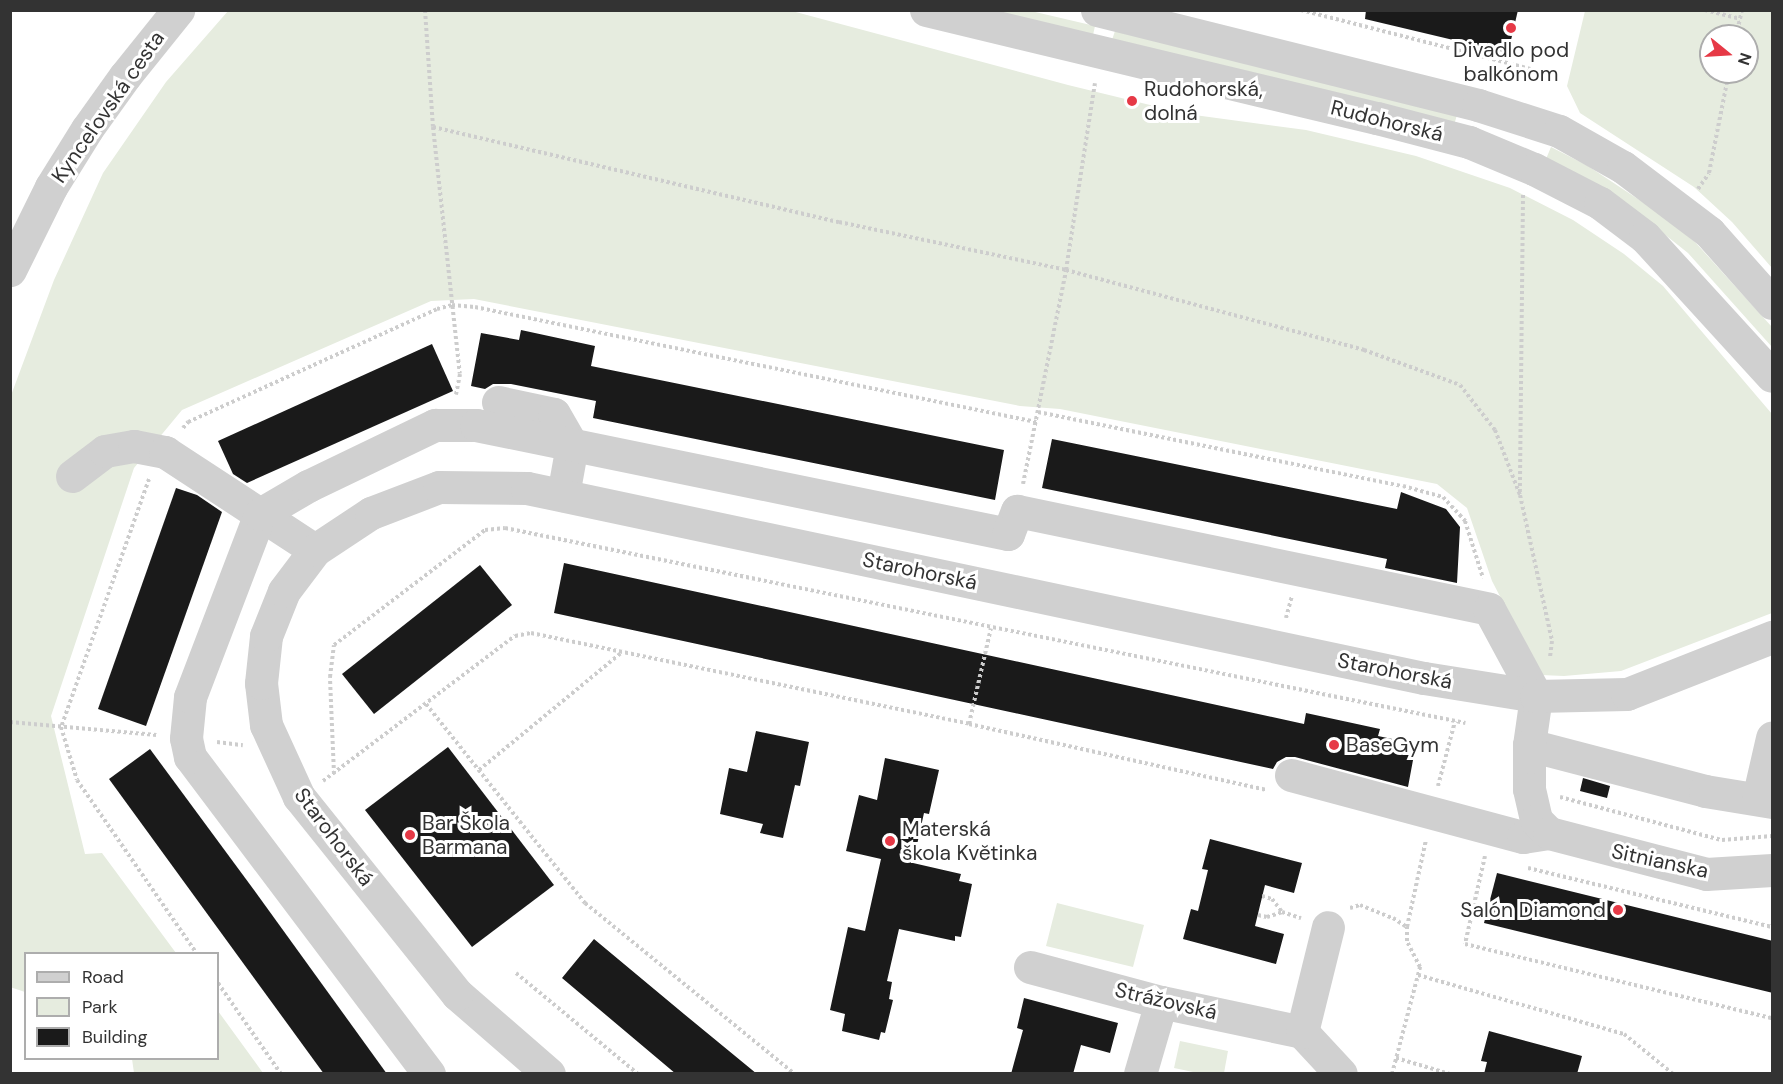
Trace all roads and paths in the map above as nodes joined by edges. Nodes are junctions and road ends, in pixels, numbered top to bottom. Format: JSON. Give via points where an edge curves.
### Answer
{"nodes":[{"id":1,"x":178,"y":10,"type":"edge"},
{"id":2,"x":425,"y":10,"type":"edge"},
{"id":3,"x":927,"y":10,"type":"edge"},
{"id":4,"x":1097,"y":10,"type":"edge"},
{"id":5,"x":1301,"y":10,"type":"edge"},
{"id":6,"x":1705,"y":10,"type":"edge"},
{"id":7,"x":1742,"y":10,"type":"edge"},
{"id":8,"x":1740,"y":19,"type":"junction"},
{"id":9,"x":1739,"y":24,"type":"edge"},
{"id":10,"x":1558,"y":76,"type":"dead end"},
{"id":11,"x":1095,"y":83,"type":"dead end"},
{"id":12,"x":1727,"y":84,"type":"edge"},
{"id":13,"x":433,"y":127,"type":"junction"},
{"id":14,"x":1523,"y":186,"type":"dead end"},
{"id":15,"x":1694,"y":194,"type":"dead end"},
{"id":16,"x":10,"y":270,"type":"edge"},
{"id":17,"x":1066,"y":270,"type":"junction"},
{"id":18,"x":1773,"y":303,"type":"edge"},
{"id":19,"x":1773,"y":376,"type":"edge"},
{"id":20,"x":498,"y":402,"type":"dead end"},
{"id":21,"x":1038,"y":412,"type":"junction"},
{"id":22,"x":450,"y":425,"type":"junction"},
{"id":23,"x":572,"y":445,"type":"junction"},
{"id":24,"x":72,"y":476,"type":"dead end"},
{"id":25,"x":563,"y":495,"type":"junction"},
{"id":26,"x":1520,"y":495,"type":"junction"},
{"id":27,"x":1017,"y":511,"type":"junction"},
{"id":28,"x":260,"y":513,"type":"junction"},
{"id":29,"x":315,"y":550,"type":"junction"},
{"id":30,"x":1298,"y":569,"type":"junction"},
{"id":31,"x":1489,"y":609,"type":"junction"},
{"id":32,"x":991,"y":628,"type":"junction"},
{"id":33,"x":1770,"y":641,"type":"edge"},
{"id":34,"x":1279,"y":647,"type":"junction"},
{"id":35,"x":621,"y":653,"type":"junction"},
{"id":36,"x":1550,"y":662,"type":"dead end"},
{"id":37,"x":1536,"y":696,"type":"junction"},
{"id":38,"x":426,"y":704,"type":"junction"},
{"id":39,"x":1455,"y":720,"type":"junction"},
{"id":40,"x":10,"y":722,"type":"edge"},
{"id":41,"x":1465,"y":723,"type":"dead end"},
{"id":42,"x":969,"y":724,"type":"junction"},
{"id":43,"x":186,"y":738,"type":"junction"},
{"id":44,"x":1773,"y":738,"type":"edge"},
{"id":45,"x":1449,"y":745,"type":"dead end"},
{"id":46,"x":1529,"y":745,"type":"junction"},
{"id":47,"x":275,"y":748,"type":"junction"},
{"id":48,"x":479,"y":770,"type":"junction"},
{"id":49,"x":334,"y":774,"type":"junction"},
{"id":50,"x":1280,"y":783,"type":"joint"},
{"id":51,"x":1529,"y":789,"type":"junction"},
{"id":52,"x":299,"y":797,"type":"junction"},
{"id":53,"x":1765,"y":801,"type":"edge"},
{"id":54,"x":1549,"y":833,"type":"junction"},
{"id":55,"x":1773,"y":836,"type":"edge"},
{"id":56,"x":1426,"y":838,"type":"dead end"},
{"id":57,"x":1476,"y":850,"type":"dead end"},
{"id":58,"x":1485,"y":855,"type":"junction"},
{"id":59,"x":1495,"y":858,"type":"dead end"},
{"id":60,"x":1526,"y":867,"type":"dead end"},
{"id":61,"x":1773,"y":870,"type":"edge"},
{"id":62,"x":1262,"y":896,"type":"dead end"},
{"id":63,"x":1258,"y":915,"type":"dead end"},
{"id":64,"x":1328,"y":927,"type":"joint"},
{"id":65,"x":1407,"y":927,"type":"junction"},
{"id":66,"x":1773,"y":927,"type":"edge"},
{"id":67,"x":1030,"y":967,"type":"dead end"},
{"id":68,"x":516,"y":973,"type":"dead end"},
{"id":69,"x":1418,"y":975,"type":"junction"},
{"id":70,"x":219,"y":984,"type":"edge"},
{"id":71,"x":1161,"y":1002,"type":"junction"},
{"id":72,"x":1773,"y":1018,"type":"edge"},
{"id":73,"x":1302,"y":1032,"type":"junction"},
{"id":74,"x":1396,"y":1058,"type":"junction"},
{"id":75,"x":281,"y":1074,"type":"edge"},
{"id":76,"x":429,"y":1074,"type":"edge"},
{"id":77,"x":549,"y":1074,"type":"edge"},
{"id":78,"x":638,"y":1074,"type":"edge"},
{"id":79,"x":795,"y":1074,"type":"edge"},
{"id":80,"x":1140,"y":1074,"type":"edge"},
{"id":81,"x":1341,"y":1074,"type":"edge"},
{"id":82,"x":1392,"y":1074,"type":"edge"},
{"id":83,"x":1450,"y":1074,"type":"edge"},
{"id":84,"x":1673,"y":1074,"type":"edge"}],
"edges":[{"from":1,"to":16,"type":"street","name":"Kynceľovská cesta","via":[[87,129],[51,187]]},
{"from":2,"to":13,"type":"path"},
{"from":3,"to":19,"type":"street","name":"Rudohorská","via":[[1389,121],[1469,142],[1533,169],[1600,203],[1645,237]]},
{"from":4,"to":18,"type":"street","name":"Rudohorská","via":[[1478,105],[1559,131],[1623,166],[1709,232]]},
{"from":5,"to":10,"type":"path"},
{"from":6,"to":8,"type":"path"},
{"from":7,"to":8,"type":"path"},
{"from":8,"to":9,"type":"path"},
{"from":11,"to":17,"type":"path"},
{"from":12,"to":15,"type":"path","via":[[1709,173]]},
{"from":13,"to":17,"type":"path","via":[[839,222]]},
{"from":13,"to":22,"type":"path","via":[[460,374]]},
{"from":14,"to":26,"type":"path"},
{"from":17,"to":21,"type":"path"},
{"from":17,"to":26,"type":"path","via":[[1364,350],[1460,385],[1495,430]]},
{"from":20,"to":23,"type":"street","via":[[554,414]]},
{"from":21,"to":27,"type":"path"},
{"from":21,"to":31,"type":"path","via":[[1443,497],[1465,521],[1483,574]]},
{"from":22,"to":23,"type":"street","via":[[476,425]]},
{"from":22,"to":28,"type":"street","via":[[435,425]]},
{"from":23,"to":25,"type":"street"},
{"from":23,"to":27,"type":"street","via":[[1008,534]]},
{"from":24,"to":28,"type":"street","via":[[105,451],[134,446],[165,452]]},
{"from":25,"to":29,"type":"street","name":"Starohorská","via":[[527,488],[440,487],[371,513]]},
{"from":25,"to":34,"type":"street","name":"Starohorská"},
{"from":26,"to":36,"type":"path","via":[[1552,641]]},
{"from":27,"to":30,"type":"street"},
{"from":28,"to":29,"type":"street"},
{"from":28,"to":43,"type":"street","via":[[190,697]]},
{"from":29,"to":47,"type":"street","name":"Starohorská","via":[[284,591],[266,636],[261,683],[266,725]]},
{"from":30,"to":31,"type":"street"},
{"from":30,"to":34,"type":"path"},
{"from":31,"to":37,"type":"street"},
{"from":32,"to":39,"type":"path"},
{"from":32,"to":42,"type":"path"},
{"from":32,"to":49,"type":"path","via":[[505,528],[485,530],[334,645],[330,677]]},
{"from":33,"to":37,"type":"street","name":"Starohorská","via":[[1628,694]]},
{"from":34,"to":37,"type":"street","name":"Starohorská","via":[[1424,678]]},
{"from":35,"to":38,"type":"path","via":[[531,633],[515,636]]},
{"from":35,"to":42,"type":"path"},
{"from":35,"to":48,"type":"path"},
{"from":37,"to":46,"type":"street"},
{"from":38,"to":48,"type":"path"},
{"from":38,"to":49,"type":"path"},
{"from":39,"to":41,"type":"path"},
{"from":39,"to":45,"type":"path"},
{"from":40,"to":43,"type":"path"},
{"from":42,"to":50,"type":"path"},
{"from":43,"to":47,"type":"path"},
{"from":43,"to":76,"type":"street","via":[[190,757]]},
{"from":44,"to":53,"type":"street"},
{"from":46,"to":51,"type":"street"},
{"from":46,"to":53,"type":"street","via":[[1705,791]]},
{"from":47,"to":52,"type":"street","name":"Starohorská"},
{"from":48,"to":79,"type":"path","via":[[585,903]]},
{"from":49,"to":52,"type":"path"},
{"from":50,"to":54,"type":"street","via":[[1523,837]]},
{"from":51,"to":54,"type":"street","via":[[1536,820]]},
{"from":51,"to":55,"type":"path","via":[[1722,840]]},
{"from":52,"to":77,"type":"street","name":"Starohorská","via":[[457,994]]},
{"from":54,"to":61,"type":"street","name":"Sitnianska","via":[[1706,874]]},
{"from":56,"to":65,"type":"path"},
{"from":57,"to":58,"type":"path"},
{"from":58,"to":59,"type":"path"},
{"from":58,"to":72,"type":"path","via":[[1465,944]]},
{"from":60,"to":66,"type":"path"},
{"from":62,"to":63,"type":"path","via":[[1272,899],[1282,912],[1267,917]]},
{"from":64,"to":65,"type":"path","via":[[1342,910],[1360,905]]},
{"from":64,"to":73,"type":"street"},
{"from":65,"to":69,"type":"path","via":[[1407,941],[1420,967]]},
{"from":67,"to":71,"type":"street","name":"Strážovská"},
{"from":68,"to":78,"type":"path"},
{"from":69,"to":74,"type":"path"},
{"from":69,"to":84,"type":"path","via":[[1624,1034]]},
{"from":70,"to":75,"type":"path"},
{"from":71,"to":73,"type":"street","name":"Strážovská"},
{"from":71,"to":80,"type":"street"},
{"from":73,"to":81,"type":"street"},
{"from":74,"to":82,"type":"path"},
{"from":74,"to":83,"type":"path"}]}
